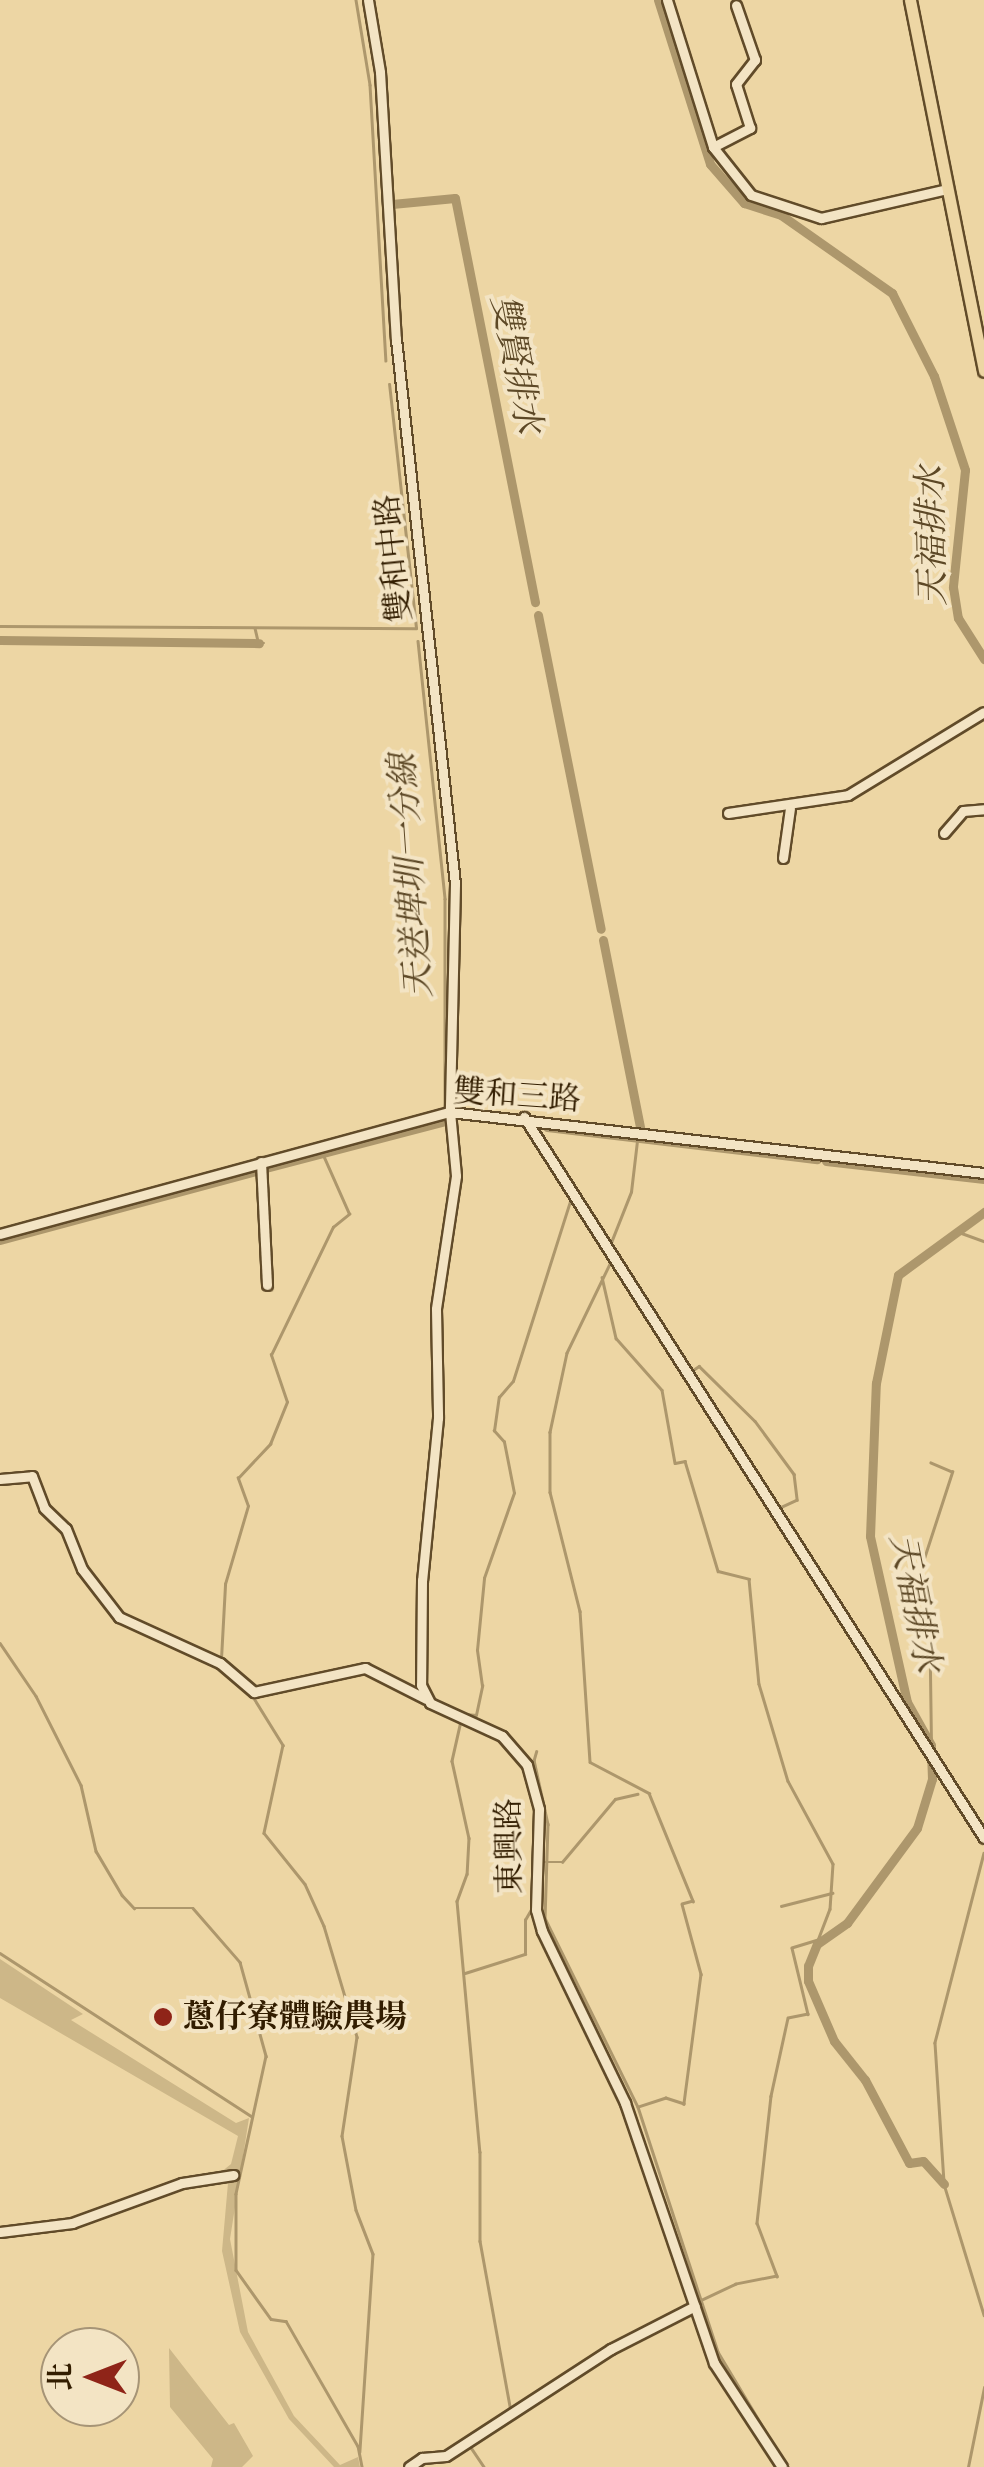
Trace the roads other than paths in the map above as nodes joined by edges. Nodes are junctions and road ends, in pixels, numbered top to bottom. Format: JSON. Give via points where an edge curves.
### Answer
{"nodes":[{"id":1,"x":368,"y":0,"type":"edge"},
{"id":2,"x":668,"y":0,"type":"edge"},
{"id":3,"x":910,"y":0,"type":"edge"},
{"id":4,"x":736,"y":5,"type":"dead end"},
{"id":5,"x":713,"y":147,"type":"junction"},
{"id":6,"x":948,"y":189,"type":"junction"},
{"id":7,"x":984,"y":371,"type":"edge"},
{"id":8,"x":984,"y":712,"type":"edge"},
{"id":9,"x":790,"y":808,"type":"junction"},
{"id":10,"x":984,"y":810,"type":"edge"},
{"id":11,"x":728,"y":813,"type":"dead end"},
{"id":12,"x":944,"y":833,"type":"dead end"},
{"id":13,"x":784,"y":858,"type":"dead end"},
{"id":14,"x":451,"y":1118,"type":"junction"},
{"id":15,"x":528,"y":1124,"type":"junction"},
{"id":16,"x":261,"y":1169,"type":"junction"},
{"id":17,"x":984,"y":1173,"type":"edge"},
{"id":18,"x":0,"y":1234,"type":"edge"},
{"id":19,"x":267,"y":1285,"type":"dead end"},
{"id":20,"x":0,"y":1480,"type":"edge"},
{"id":21,"x":426,"y":1699,"type":"junction"},
{"id":22,"x":984,"y":1838,"type":"edge"},
{"id":23,"x":233,"y":2175,"type":"dead end"},
{"id":24,"x":0,"y":2232,"type":"edge"},
{"id":25,"x":695,"y":2306,"type":"junction"},
{"id":26,"x":409,"y":2467,"type":"edge"},
{"id":27,"x":782,"y":2467,"type":"edge"}],
"edges":[{"from":1,"to":14,"type":"street","name":"雙和中路","via":[[380,72],[398,358],[455,884]]},
{"from":2,"to":5,"type":"street"},
{"from":3,"to":6,"type":"main road"},
{"from":4,"to":5,"type":"street","via":[[755,60],[736,84],[750,128]]},
{"from":5,"to":6,"type":"street","via":[[752,195],[789,203],[812,218]]},
{"from":6,"to":7,"type":"main road"},
{"from":8,"to":9,"type":"street","via":[[848,795]]},
{"from":9,"to":11,"type":"street"},
{"from":9,"to":13,"type":"street"},
{"from":10,"to":12,"type":"street","via":[[963,811]]},
{"from":14,"to":15,"type":"street","name":"雙和三路"},
{"from":14,"to":16,"type":"street","name":"雙和三路"},
{"from":14,"to":21,"type":"street","via":[[456,1176],[436,1309],[438,1418],[422,1580],[420,1674]]},
{"from":15,"to":17,"type":"street","name":"雙和三路"},
{"from":15,"to":22,"type":"street"},
{"from":16,"to":18,"type":"street","name":"雙和三路"},
{"from":16,"to":19,"type":"street"},
{"from":20,"to":21,"type":"street","name":"東興路","via":[[32,1476],[44,1508],[66,1529],[82,1569],[119,1617],[220,1662],[254,1692],[366,1668]]},
{"from":21,"to":25,"type":"street","name":"東興路","via":[[502,1736],[527,1764],[539,1808],[536,1910],[542,1931],[625,2103]]},
{"from":23,"to":24,"type":"street","via":[[182,2182],[72,2223]]},
{"from":25,"to":26,"type":"street","via":[[611,2349],[446,2456]]},
{"from":25,"to":27,"type":"street","name":"東興路","via":[[714,2364]]}]}
